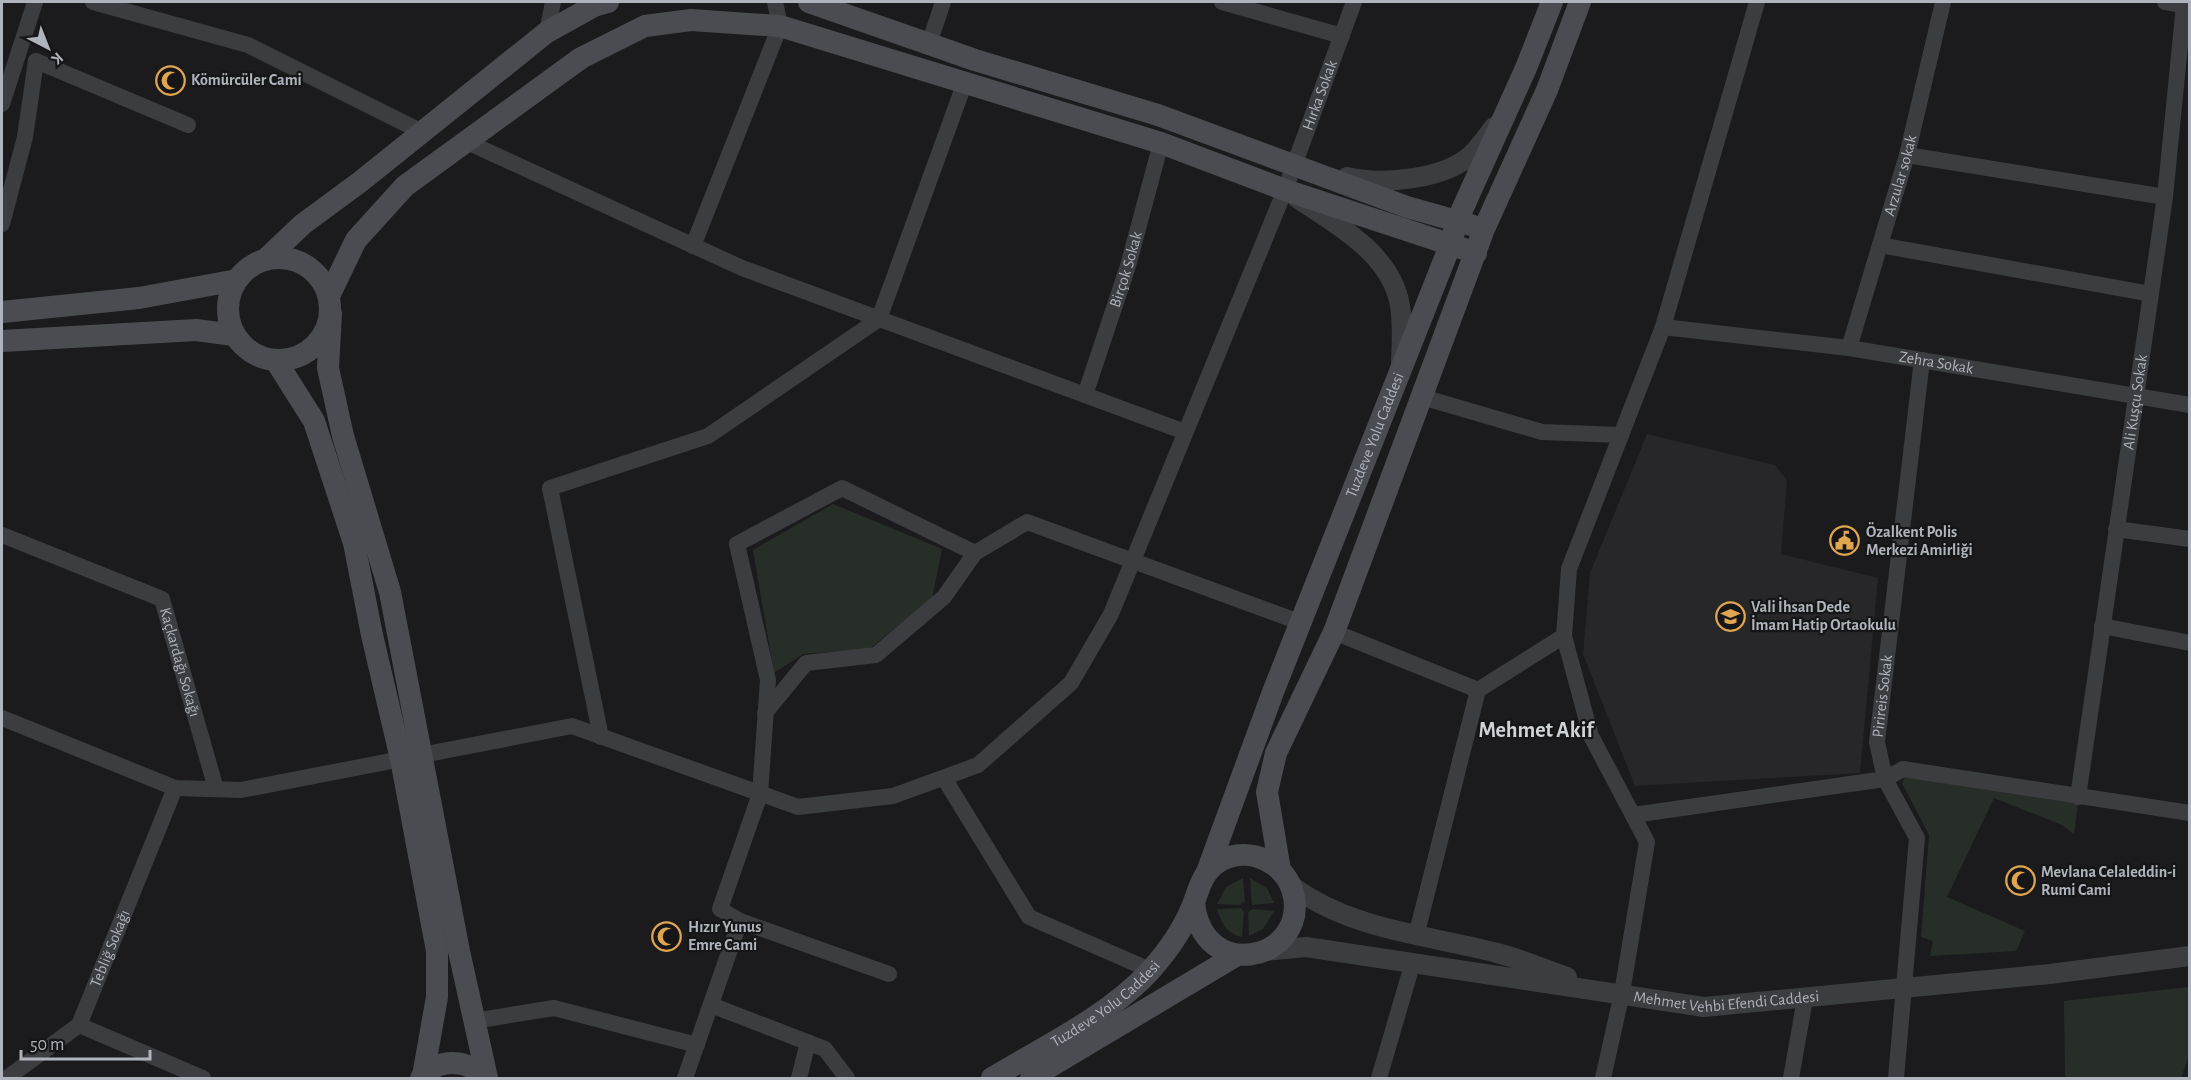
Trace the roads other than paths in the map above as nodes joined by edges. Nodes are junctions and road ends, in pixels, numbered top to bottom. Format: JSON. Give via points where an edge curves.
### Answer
{"nodes":[{"id":1,"x":35,"y":2,"type":"edge"},
{"id":2,"x":93,"y":2,"type":"edge"},
{"id":3,"x":553,"y":2,"type":"edge"},
{"id":4,"x":608,"y":2,"type":"edge"},
{"id":5,"x":775,"y":2,"type":"edge"},
{"id":6,"x":809,"y":2,"type":"edge"},
{"id":7,"x":943,"y":2,"type":"edge"},
{"id":8,"x":1222,"y":2,"type":"edge"},
{"id":9,"x":1354,"y":2,"type":"edge"},
{"id":10,"x":1552,"y":2,"type":"edge"},
{"id":11,"x":1580,"y":2,"type":"edge"},
{"id":12,"x":1757,"y":2,"type":"edge"},
{"id":13,"x":1943,"y":2,"type":"edge"},
{"id":14,"x":2165,"y":2,"type":"edge"},
{"id":15,"x":2187,"y":5,"type":"edge"},
{"id":16,"x":846,"y":9,"type":"edge"},
{"id":17,"x":780,"y":26,"type":"junction"},
{"id":18,"x":547,"y":32,"type":"junction"},
{"id":19,"x":1342,"y":36,"type":"junction"},
{"id":20,"x":929,"y":44,"type":"junction"},
{"id":21,"x":36,"y":61,"type":"junction"},
{"id":22,"x":6,"y":73,"type":"edge"},
{"id":23,"x":965,"y":82,"type":"junction"},
{"id":24,"x":2,"y":104,"type":"edge"},
{"id":25,"x":1507,"y":111,"type":"junction"},
{"id":26,"x":188,"y":125,"type":"dead end"},
{"id":27,"x":420,"y":131,"type":"junction"},
{"id":28,"x":465,"y":141,"type":"junction"},
{"id":29,"x":1161,"y":143,"type":"junction"},
{"id":30,"x":1907,"y":155,"type":"junction"},
{"id":31,"x":1294,"y":167,"type":"junction"},
{"id":32,"x":1285,"y":190,"type":"junction"},
{"id":33,"x":2165,"y":197,"type":"junction"},
{"id":34,"x":1457,"y":221,"type":"junction"},
{"id":35,"x":2,"y":224,"type":"edge"},
{"id":36,"x":1484,"y":229,"type":"junction"},
{"id":37,"x":1451,"y":243,"type":"junction"},
{"id":38,"x":1880,"y":245,"type":"junction"},
{"id":39,"x":693,"y":246,"type":"junction"},
{"id":40,"x":1476,"y":254,"type":"junction"},
{"id":41,"x":265,"y":260,"type":"junction"},
{"id":42,"x":237,"y":280,"type":"junction"},
{"id":43,"x":2151,"y":294,"type":"junction"},
{"id":44,"x":330,"y":304,"type":"junction"},
{"id":45,"x":2,"y":312,"type":"edge"},
{"id":46,"x":879,"y":319,"type":"junction"},
{"id":47,"x":1663,"y":327,"type":"junction"},
{"id":48,"x":234,"y":335,"type":"junction"},
{"id":49,"x":2,"y":341,"type":"edge"},
{"id":50,"x":1849,"y":348,"type":"junction"},
{"id":51,"x":1922,"y":360,"type":"junction"},
{"id":52,"x":276,"y":361,"type":"junction"},
{"id":53,"x":1401,"y":369,"type":"junction"},
{"id":54,"x":1085,"y":395,"type":"junction"},
{"id":55,"x":2135,"y":396,"type":"junction"},
{"id":56,"x":1422,"y":397,"type":"junction"},
{"id":57,"x":2190,"y":405,"type":"edge"},
{"id":58,"x":1185,"y":432,"type":"junction"},
{"id":59,"x":1621,"y":435,"type":"junction"},
{"id":60,"x":2116,"y":529,"type":"junction"},
{"id":61,"x":2,"y":535,"type":"edge"},
{"id":62,"x":2190,"y":539,"type":"edge"},
{"id":63,"x":975,"y":553,"type":"junction"},
{"id":64,"x":1133,"y":559,"type":"junction"},
{"id":65,"x":1302,"y":623,"type":"junction"},
{"id":66,"x":2102,"y":627,"type":"junction"},
{"id":67,"x":1334,"y":632,"type":"junction"},
{"id":68,"x":1564,"y":636,"type":"junction"},
{"id":69,"x":2190,"y":643,"type":"edge"},
{"id":70,"x":1478,"y":690,"type":"junction"},
{"id":71,"x":765,"y":713,"type":"junction"},
{"id":72,"x":2,"y":718,"type":"edge"},
{"id":73,"x":602,"y":737,"type":"junction"},
{"id":74,"x":412,"y":757,"type":"junction"},
{"id":75,"x":944,"y":778,"type":"junction"},
{"id":76,"x":1885,"y":780,"type":"junction"},
{"id":77,"x":175,"y":788,"type":"junction"},
{"id":78,"x":216,"y":789,"type":"junction"},
{"id":79,"x":760,"y":794,"type":"junction"},
{"id":80,"x":2078,"y":797,"type":"junction"},
{"id":81,"x":2190,"y":813,"type":"edge"},
{"id":82,"x":1633,"y":815,"type":"junction"},
{"id":83,"x":1206,"y":872,"type":"junction"},
{"id":84,"x":1285,"y":878,"type":"junction"},
{"id":85,"x":1194,"y":902,"type":"junction"},
{"id":86,"x":740,"y":921,"type":"junction"},
{"id":87,"x":1416,"y":936,"type":"junction"},
{"id":88,"x":1265,"y":951,"type":"junction"},
{"id":89,"x":1237,"y":955,"type":"junction"},
{"id":90,"x":2190,"y":956,"type":"edge"},
{"id":91,"x":1413,"y":962,"type":"junction"},
{"id":92,"x":1150,"y":970,"type":"junction"},
{"id":93,"x":889,"y":974,"type":"dead end"},
{"id":94,"x":1903,"y":989,"type":"junction"},
{"id":95,"x":1614,"y":992,"type":"junction"},
{"id":96,"x":1806,"y":999,"type":"junction"},
{"id":97,"x":711,"y":1005,"type":"junction"},
{"id":98,"x":474,"y":1021,"type":"junction"},
{"id":99,"x":79,"y":1025,"type":"junction"},
{"id":100,"x":808,"y":1042,"type":"junction"},
{"id":101,"x":697,"y":1045,"type":"junction"},
{"id":102,"x":1038,"y":1076,"type":"edge"},
{"id":103,"x":422,"y":1077,"type":"edge"},
{"id":104,"x":7,"y":1078,"type":"edge"},
{"id":105,"x":203,"y":1078,"type":"edge"},
{"id":106,"x":485,"y":1078,"type":"edge"},
{"id":107,"x":685,"y":1078,"type":"edge"},
{"id":108,"x":799,"y":1078,"type":"edge"},
{"id":109,"x":847,"y":1078,"type":"edge"},
{"id":110,"x":992,"y":1078,"type":"edge"},
{"id":111,"x":1379,"y":1078,"type":"edge"},
{"id":112,"x":1603,"y":1078,"type":"edge"},
{"id":113,"x":1791,"y":1078,"type":"edge"},
{"id":114,"x":1896,"y":1078,"type":"edge"}],
"edges":[{"from":1,"to":22,"type":"street"},
{"from":2,"to":27,"type":"street","via":[[248,45]]},
{"from":3,"to":18,"type":"street"},
{"from":4,"to":18,"type":"main road"},
{"from":5,"to":17,"type":"street"},
{"from":6,"to":16,"type":"main road"},
{"from":7,"to":20,"type":"street"},
{"from":8,"to":19,"type":"street"},
{"from":9,"to":19,"type":"street","name":"Hırka Sokak"},
{"from":10,"to":25,"type":"main road","name":"Tuzdeve Yolu Caddesi"},
{"from":11,"to":36,"type":"main road","name":"Tuzdeve Yolu Caddesi"},
{"from":12,"to":47,"type":"street"},
{"from":13,"to":30,"type":"street","name":"Arzular sokak"},
{"from":14,"to":15,"type":"street"},
{"from":15,"to":33,"type":"street","name":"Ali Kuşçu Sokak"},
{"from":16,"to":20,"type":"main road"},
{"from":17,"to":23,"type":"main road"},
{"from":17,"to":28,"type":"main road","via":[[691,20],[645,26],[581,58]]},
{"from":17,"to":39,"type":"street"},
{"from":18,"to":27,"type":"main road"},
{"from":19,"to":31,"type":"street","name":"Hırka Sokak"},
{"from":20,"to":31,"type":"main road","via":[[1158,115]]},
{"from":21,"to":22,"type":"street"},
{"from":21,"to":26,"type":"street"},
{"from":21,"to":35,"type":"street","via":[[25,137]]},
{"from":22,"to":24,"type":"street"},
{"from":23,"to":29,"type":"main road"},
{"from":23,"to":46,"type":"street"},
{"from":25,"to":31,"type":"street","via":[[1472,155],[1444,171],[1370,182]]},
{"from":25,"to":34,"type":"main road","name":"Tuzdeve Yolu Caddesi"},
{"from":27,"to":41,"type":"main road","via":[[303,224]]},
{"from":28,"to":39,"type":"street"},
{"from":28,"to":44,"type":"main road","via":[[405,186],[356,240]]},
{"from":29,"to":32,"type":"main road"},
{"from":29,"to":54,"type":"street","name":"Birçok Sokak","via":[[1128,267]]},
{"from":30,"to":33,"type":"street"},
{"from":30,"to":38,"type":"street","name":"Arzular sokak"},
{"from":31,"to":32,"type":"street","name":"Hırka Sokak"},
{"from":31,"to":34,"type":"main road"},
{"from":32,"to":37,"type":"main road"},
{"from":32,"to":53,"type":"street","via":[[1355,238],[1388,270],[1400,303]]},
{"from":32,"to":58,"type":"street","name":"Hırka Sokak"},
{"from":33,"to":43,"type":"street","name":"Ali Kuşçu Sokak"},
{"from":34,"to":36,"type":"main road"},
{"from":34,"to":37,"type":"main road","name":"Tuzdeve Yolu Caddesi"},
{"from":36,"to":40,"type":"main road","name":"Tuzdeve Yolu Caddesi"},
{"from":37,"to":40,"type":"main road"},
{"from":37,"to":53,"type":"main road","name":"Tuzdeve Yolu Caddesi"},
{"from":38,"to":43,"type":"street"},
{"from":38,"to":50,"type":"street","name":"Arzular sokak"},
{"from":39,"to":46,"type":"street"},
{"from":40,"to":56,"type":"main road","name":"Tuzdeve Yolu Caddesi"},
{"from":41,"to":42,"type":"main road"},
{"from":41,"to":44,"type":"main road","via":[[297,261],[312,269],[322,281]]},
{"from":42,"to":45,"type":"main road","via":[[138,298]]},
{"from":42,"to":48,"type":"main road","via":[[227,307]]},
{"from":43,"to":55,"type":"street","name":"Ali Kuşçu Sokak"},
{"from":44,"to":52,"type":"main road","via":[[327,328],[319,342],[292,360]]},
{"from":44,"to":74,"type":"main road","via":[[328,368],[343,436],[390,592]]},
{"from":46,"to":54,"type":"street"},
{"from":46,"to":73,"type":"street","via":[[708,436],[550,488]]},
{"from":47,"to":50,"type":"street","name":"Zehra Sokak"},
{"from":47,"to":59,"type":"street"},
{"from":48,"to":49,"type":"main road","via":[[196,330]]},
{"from":48,"to":52,"type":"main road","via":[[252,353]]},
{"from":50,"to":51,"type":"street","name":"Zehra Sokak"},
{"from":51,"to":55,"type":"street","name":"Zehra Sokak"},
{"from":51,"to":76,"type":"street","name":"Pirireis Sokak","via":[[1877,742]]},
{"from":52,"to":74,"type":"main road","via":[[314,421],[354,543],[372,635]]},
{"from":53,"to":65,"type":"main road","name":"Tuzdeve Yolu Caddesi"},
{"from":54,"to":58,"type":"street"},
{"from":55,"to":57,"type":"street","name":"Zehra Sokak"},
{"from":55,"to":60,"type":"street","name":"Ali Kuşçu Sokak"},
{"from":56,"to":59,"type":"street","via":[[1542,432]]},
{"from":56,"to":67,"type":"main road","name":"Tuzdeve Yolu Caddesi"},
{"from":58,"to":64,"type":"street","name":"Hırka Sokak"},
{"from":59,"to":68,"type":"street","via":[[1569,569]]},
{"from":60,"to":62,"type":"street"},
{"from":60,"to":66,"type":"street","name":"Ali Kuşçu Sokak"},
{"from":61,"to":78,"type":"street","name":"Kaçkardağı Sokağı","via":[[162,598]]},
{"from":63,"to":64,"type":"street","via":[[1027,522]]},
{"from":63,"to":71,"type":"street","via":[[944,597],[876,655],[806,663]]},
{"from":63,"to":71,"type":"street","via":[[842,488],[737,544],[768,680]]},
{"from":64,"to":65,"type":"street"},
{"from":64,"to":75,"type":"street","name":"Hırka Sokak","via":[[1111,614],[1071,683],[978,765]]},
{"from":65,"to":83,"type":"main road","name":"Tuzdeve Yolu Caddesi"},
{"from":66,"to":69,"type":"street"},
{"from":66,"to":80,"type":"street","name":"Ali Kuşçu Sokak"},
{"from":67,"to":70,"type":"street"},
{"from":67,"to":84,"type":"main road","name":"Tuzdeve Yolu Caddesi","via":[[1276,753],[1267,792]]},
{"from":68,"to":70,"type":"street"},
{"from":68,"to":82,"type":"street","via":[[1591,736]]},
{"from":70,"to":87,"type":"street"},
{"from":71,"to":79,"type":"street"},
{"from":72,"to":77,"type":"street"},
{"from":73,"to":74,"type":"street","name":"Hırka Sokak","via":[[572,726]]},
{"from":73,"to":79,"type":"street","name":"Hırka Sokak"},
{"from":74,"to":78,"type":"street","name":"Hırka Sokak","via":[[241,790]]},
{"from":74,"to":98,"type":"main road"},
{"from":74,"to":103,"type":"main road","via":[[437,951],[437,997]]},
{"from":75,"to":79,"type":"street","name":"Hırka Sokak","via":[[893,796],[798,807]]},
{"from":75,"to":92,"type":"street","via":[[1029,917]]},
{"from":76,"to":80,"type":"street","via":[[1903,769]]},
{"from":76,"to":82,"type":"street"},
{"from":76,"to":94,"type":"street","name":"Pirireis Sokak","via":[[1917,838]]},
{"from":77,"to":78,"type":"street","name":"Hırka Sokak"},
{"from":77,"to":99,"type":"street","name":"Tebliğ Sokağı"},
{"from":79,"to":86,"type":"street","via":[[720,909]]},
{"from":80,"to":81,"type":"street"},
{"from":82,"to":95,"type":"street","via":[[1647,842]]},
{"from":83,"to":84,"type":"main road","via":[[1219,862],[1251,855],[1267,860]]},
{"from":83,"to":85,"type":"main road"},
{"from":84,"to":87,"type":"street","via":[[1311,900],[1371,926]]},
{"from":84,"to":88,"type":"main road","via":[[1294,897],[1291,923],[1276,944]]},
{"from":85,"to":89,"type":"main road","via":[[1206,937],[1223,951]]},
{"from":85,"to":92,"type":"main road","name":"Tuzdeve Yolu Caddesi"},
{"from":86,"to":93,"type":"street"},
{"from":86,"to":97,"type":"street"},
{"from":87,"to":95,"type":"street","via":[[1499,953]]},
{"from":88,"to":89,"type":"main road"},
{"from":88,"to":91,"type":"street","name":"Mehmet Vehbi Efendi Caddesi","via":[[1306,947]]},
{"from":89,"to":102,"type":"main road","name":"Tuzdeve Yolu Caddesi"},
{"from":90,"to":94,"type":"street","name":"Mehmet Vehbi Efendi Caddesi"},
{"from":91,"to":95,"type":"street","name":"Mehmet Vehbi Efendi Caddesi"},
{"from":91,"to":111,"type":"street"},
{"from":92,"to":110,"type":"main road","name":"Tuzdeve Yolu Caddesi","via":[[1112,1005]]},
{"from":94,"to":96,"type":"street","name":"Mehmet Vehbi Efendi Caddesi"},
{"from":94,"to":114,"type":"street","name":"Pirireis Sokak"},
{"from":95,"to":96,"type":"street","name":"Mehmet Vehbi Efendi Caddesi","via":[[1704,1007]]},
{"from":95,"to":112,"type":"street"},
{"from":96,"to":113,"type":"street"},
{"from":97,"to":100,"type":"street"},
{"from":97,"to":101,"type":"street"},
{"from":98,"to":101,"type":"street","via":[[554,1008]]},
{"from":98,"to":106,"type":"main road"},
{"from":99,"to":104,"type":"street"},
{"from":99,"to":105,"type":"street"},
{"from":100,"to":108,"type":"street"},
{"from":100,"to":109,"type":"street","via":[[825,1048]]},
{"from":101,"to":107,"type":"street"},
{"from":103,"to":106,"type":"main road","via":[[434,1067],[459,1063]]}]}
